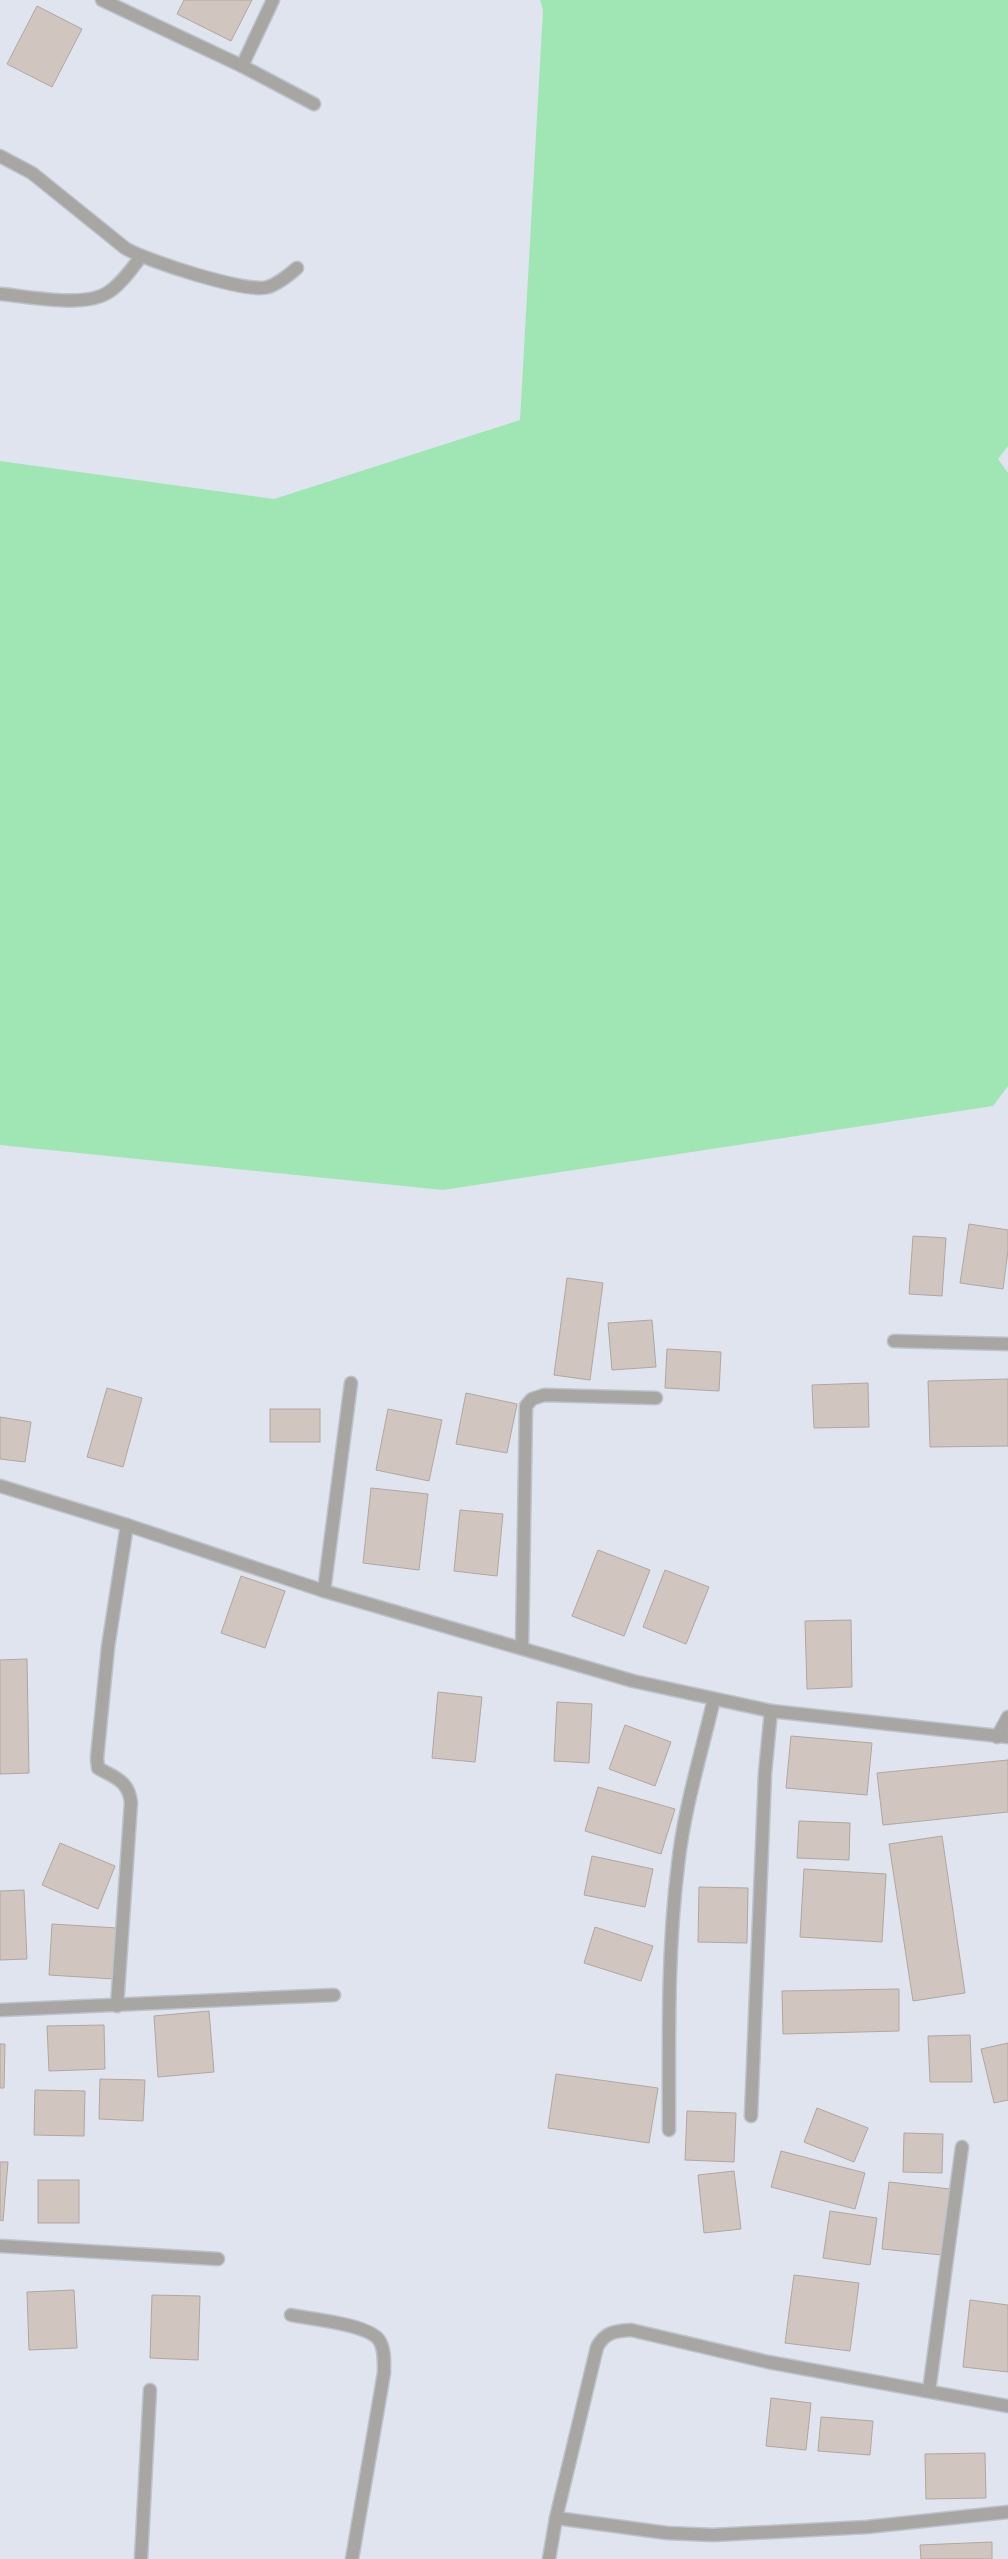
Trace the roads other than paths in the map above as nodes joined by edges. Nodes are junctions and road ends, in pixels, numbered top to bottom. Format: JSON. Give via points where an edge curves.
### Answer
{"nodes":[{"id":1,"x":102,"y":0,"type":"edge"},
{"id":2,"x":273,"y":0,"type":"edge"},
{"id":3,"x":242,"y":66,"type":"junction"},
{"id":4,"x":314,"y":104,"type":"dead end"},
{"id":5,"x":0,"y":156,"type":"edge"},
{"id":6,"x":141,"y":257,"type":"junction"},
{"id":7,"x":297,"y":268,"type":"dead end"},
{"id":8,"x":0,"y":294,"type":"edge"},
{"id":9,"x":894,"y":1341,"type":"dead end"},
{"id":10,"x":1008,"y":1344,"type":"edge"},
{"id":11,"x":351,"y":1383,"type":"dead end"},
{"id":12,"x":656,"y":1398,"type":"dead end"},
{"id":13,"x":0,"y":1486,"type":"edge"},
{"id":14,"x":127,"y":1525,"type":"junction"},
{"id":15,"x":324,"y":1591,"type":"junction"},
{"id":16,"x":522,"y":1647,"type":"junction"},
{"id":17,"x":714,"y":1699,"type":"junction"},
{"id":18,"x":771,"y":1711,"type":"junction"},
{"id":19,"x":1008,"y":1717,"type":"edge"},
{"id":20,"x":1003,"y":1737,"type":"edge"},
{"id":21,"x":334,"y":1995,"type":"dead end"},
{"id":22,"x":117,"y":2006,"type":"junction"},
{"id":23,"x":0,"y":2010,"type":"edge"},
{"id":24,"x":751,"y":2116,"type":"dead end"},
{"id":25,"x":669,"y":2130,"type":"dead end"},
{"id":26,"x":962,"y":2147,"type":"dead end"},
{"id":27,"x":0,"y":2246,"type":"edge"},
{"id":28,"x":218,"y":2258,"type":"dead end"},
{"id":29,"x":291,"y":2315,"type":"dead end"},
{"id":30,"x":150,"y":2390,"type":"dead end"},
{"id":31,"x":929,"y":2391,"type":"junction"},
{"id":32,"x":1008,"y":2406,"type":"edge"},
{"id":33,"x":1008,"y":2512,"type":"edge"},
{"id":34,"x":556,"y":2518,"type":"junction"},
{"id":35,"x":141,"y":2559,"type":"edge"},
{"id":36,"x":352,"y":2559,"type":"edge"},
{"id":37,"x":549,"y":2559,"type":"edge"}],
"edges":[{"from":1,"to":3,"type":"street"},
{"from":2,"to":3,"type":"street"},
{"from":3,"to":4,"type":"street"},
{"from":5,"to":6,"type":"street","via":[[32,173],[125,248]]},
{"from":6,"to":7,"type":"street","via":[[242,286],[268,288]]},
{"from":6,"to":8,"type":"street","via":[[107,294],[94,298]]},
{"from":9,"to":10,"type":"street"},
{"from":11,"to":15,"type":"street"},
{"from":12,"to":16,"type":"street","via":[[544,1394],[526,1406]]},
{"from":13,"to":14,"type":"street"},
{"from":14,"to":15,"type":"street"},
{"from":14,"to":22,"type":"street","via":[[108,1647],[97,1758],[98,1768],[124,1782],[131,1802]]},
{"from":15,"to":16,"type":"street"},
{"from":16,"to":17,"type":"street","via":[[633,1681]]},
{"from":17,"to":18,"type":"street"},
{"from":17,"to":25,"type":"street","via":[[688,1804],[678,1864],[670,1974]]},
{"from":18,"to":20,"type":"street"},
{"from":18,"to":24,"type":"street","via":[[764,1782]]},
{"from":19,"to":20,"type":"street"},
{"from":21,"to":22,"type":"street"},
{"from":22,"to":23,"type":"street"},
{"from":26,"to":31,"type":"street"},
{"from":27,"to":28,"type":"street"},
{"from":29,"to":36,"type":"street","via":[[368,2330],[379,2340],[383,2350],[384,2373]]},
{"from":30,"to":35,"type":"street"},
{"from":31,"to":32,"type":"street"},
{"from":31,"to":34,"type":"street","via":[[768,2362],[631,2330],[613,2332],[605,2336],[597,2347]]},
{"from":33,"to":34,"type":"street","via":[[867,2527],[713,2535],[667,2534]]},
{"from":34,"to":37,"type":"street"}]}
